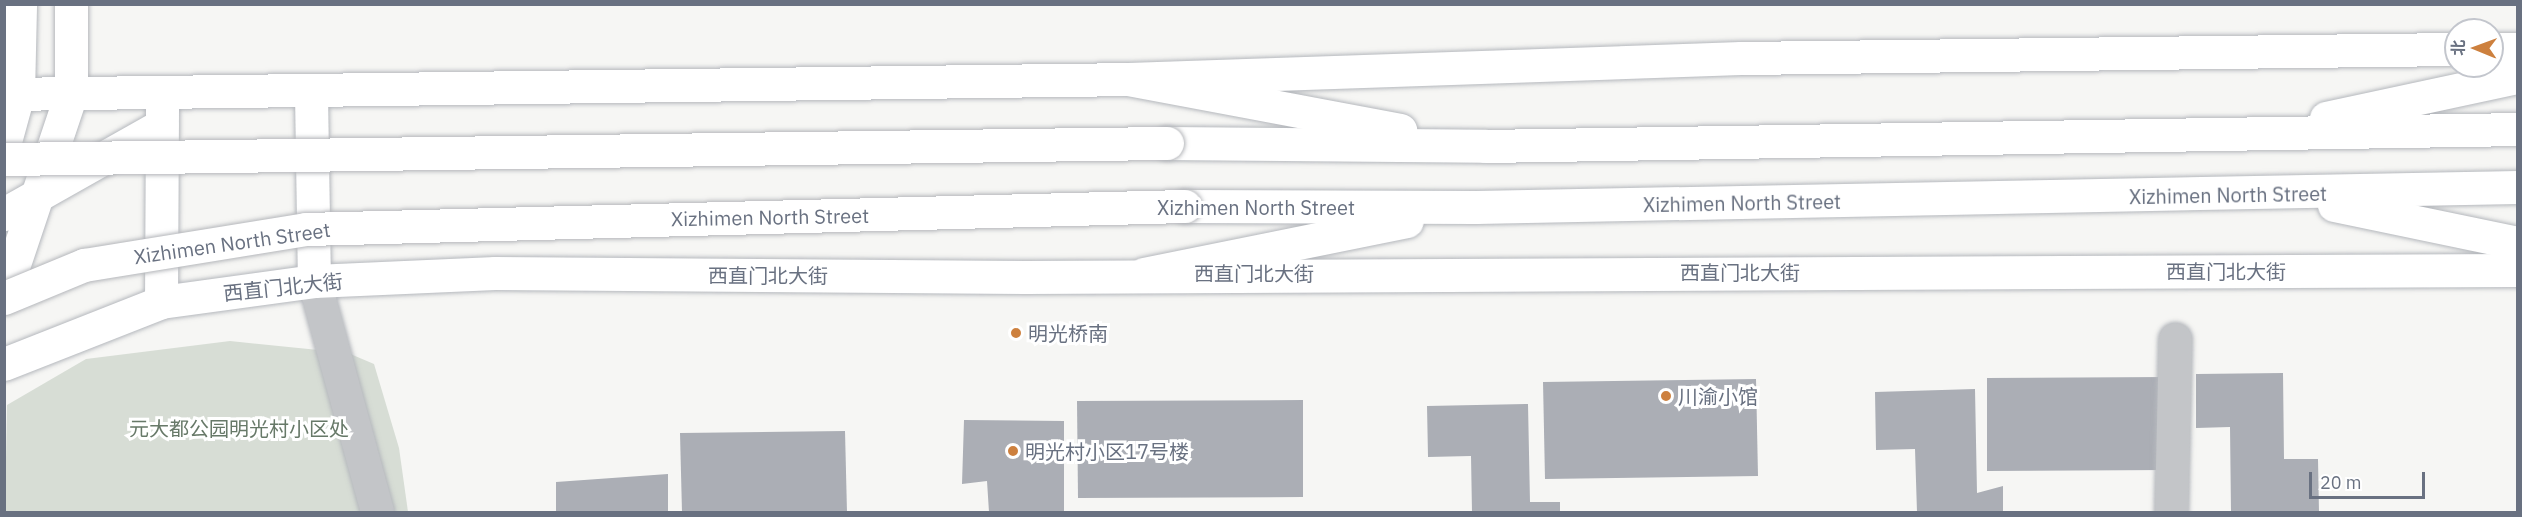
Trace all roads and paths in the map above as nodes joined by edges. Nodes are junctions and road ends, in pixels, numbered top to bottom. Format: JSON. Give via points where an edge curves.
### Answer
{"nodes":[{"id":1,"x":20,"y":4,"type":"edge"},
{"id":2,"x":71,"y":4,"type":"edge"},
{"id":3,"x":2444,"y":49,"type":"edge"},
{"id":4,"x":2517,"y":77,"type":"edge"},
{"id":5,"x":1128,"y":79,"type":"junction"},
{"id":6,"x":311,"y":93,"type":"junction"},
{"id":7,"x":11,"y":94,"type":"edge"},
{"id":8,"x":71,"y":94,"type":"junction"},
{"id":9,"x":162,"y":109,"type":"junction"},
{"id":10,"x":2517,"y":129,"type":"edge"},
{"id":11,"x":2251,"y":134,"type":"junction"},
{"id":12,"x":4,"y":145,"type":"edge"},
{"id":13,"x":1485,"y":146,"type":"junction"},
{"id":14,"x":4,"y":159,"type":"edge"},
{"id":15,"x":2517,"y":187,"type":"edge"},
{"id":16,"x":2282,"y":194,"type":"junction"},
{"id":17,"x":37,"y":196,"type":"junction"},
{"id":18,"x":1476,"y":207,"type":"junction"},
{"id":19,"x":4,"y":214,"type":"edge"},
{"id":20,"x":2517,"y":243,"type":"edge"},
{"id":21,"x":2517,"y":270,"type":"edge"},
{"id":22,"x":1144,"y":274,"type":"junction"},
{"id":23,"x":314,"y":281,"type":"junction"},
{"id":24,"x":4,"y":296,"type":"edge"},
{"id":25,"x":161,"y":302,"type":"junction"},
{"id":26,"x":2175,"y":339,"type":"dead end"},
{"id":27,"x":4,"y":364,"type":"edge"},
{"id":28,"x":377,"y":513,"type":"edge"},
{"id":29,"x":2171,"y":513,"type":"edge"}],
"edges":[{"from":1,"to":7,"type":"main road"},
{"from":2,"to":8,"type":"main road"},
{"from":3,"to":5,"type":"main road","via":[[1741,58]]},
{"from":4,"to":11,"type":"main road"},
{"from":5,"to":6,"type":"main road"},
{"from":5,"to":13,"type":"main road"},
{"from":6,"to":9,"type":"main road"},
{"from":6,"to":23,"type":"main road"},
{"from":7,"to":8,"type":"main road"},
{"from":7,"to":12,"type":"main road"},
{"from":8,"to":9,"type":"main road"},
{"from":8,"to":17,"type":"main road"},
{"from":9,"to":17,"type":"main road"},
{"from":9,"to":25,"type":"main road"},
{"from":10,"to":11,"type":"main road"},
{"from":11,"to":13,"type":"main road"},
{"from":13,"to":14,"type":"main road","bridge":true,"via":[[1167,143]]},
{"from":15,"to":16,"type":"main road","name":"Xizhimen North Street"},
{"from":16,"to":18,"type":"main road","name":"Xizhimen North Street"},
{"from":16,"to":20,"type":"main road"},
{"from":17,"to":19,"type":"main road"},
{"from":17,"to":24,"type":"main road"},
{"from":18,"to":22,"type":"main road"},
{"from":18,"to":24,"type":"main road","name":"Xizhimen North Street","bridge":true,"via":[[1185,206],[306,229],[84,265]]},
{"from":21,"to":22,"type":"main road","name":"西直门北大街"},
{"from":22,"to":23,"type":"main road","name":"西直门北大街","via":[[495,273]]},
{"from":23,"to":25,"type":"main road","name":"西直门北大街"},
{"from":23,"to":28,"type":"street"},
{"from":25,"to":27,"type":"main road","name":"西直门北大街"},
{"from":26,"to":29,"type":"street"}]}
